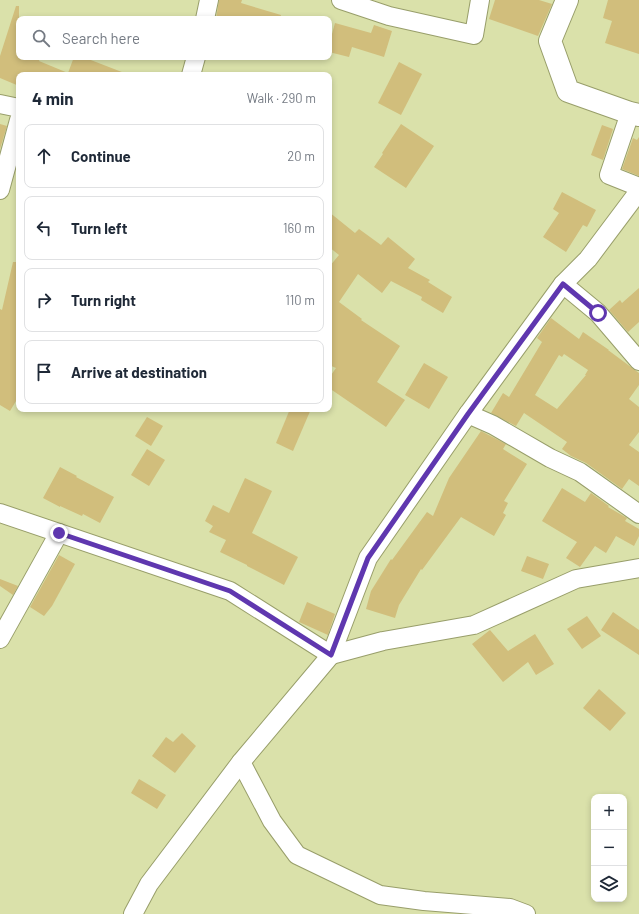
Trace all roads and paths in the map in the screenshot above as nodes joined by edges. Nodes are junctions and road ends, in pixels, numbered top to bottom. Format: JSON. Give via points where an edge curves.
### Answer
{"nodes":[{"id":1,"x":209,"y":0,"type":"edge"},
{"id":2,"x":341,"y":0,"type":"edge"},
{"id":3,"x":480,"y":0,"type":"edge"},
{"id":4,"x":567,"y":0,"type":"edge"},
{"id":5,"x":206,"y":16,"type":"edge"},
{"id":6,"x":195,"y":60,"type":"edge"},
{"id":7,"x":192,"y":72,"type":"edge"},
{"id":8,"x":0,"y":104,"type":"edge"},
{"id":9,"x":16,"y":107,"type":"edge"},
{"id":10,"x":635,"y":114,"type":"edge"},
{"id":11,"x":16,"y":131,"type":"edge"},
{"id":12,"x":639,"y":187,"type":"edge"},
{"id":13,"x":0,"y":190,"type":"edge"},
{"id":14,"x":639,"y":191,"type":"edge"},
{"id":15,"x":563,"y":284,"type":"junction"},
{"id":16,"x":639,"y":361,"type":"edge"},
{"id":17,"x":468,"y":414,"type":"junction"},
{"id":18,"x":0,"y":513,"type":"edge"},
{"id":19,"x":639,"y":514,"type":"edge"},
{"id":20,"x":59,"y":533,"type":"junction"},
{"id":21,"x":639,"y":568,"type":"edge"},
{"id":22,"x":0,"y":639,"type":"edge"},
{"id":23,"x":331,"y":655,"type":"junction"},
{"id":24,"x":241,"y":762,"type":"junction"},
{"id":25,"x":134,"y":914,"type":"edge"},
{"id":26,"x":526,"y":914,"type":"edge"}],
"edges":[{"from":1,"to":5,"type":"street"},
{"from":2,"to":3,"type":"street","via":[[389,16],[474,35]]},
{"from":4,"to":10,"type":"street","via":[[550,42],[568,91]]},
{"from":6,"to":7,"type":"street"},
{"from":8,"to":9,"type":"street"},
{"from":10,"to":12,"type":"street","via":[[609,175]]},
{"from":11,"to":13,"type":"street"},
{"from":14,"to":15,"type":"street","via":[[588,259]]},
{"from":15,"to":16,"type":"street","via":[[598,313]]},
{"from":15,"to":17,"type":"street"},
{"from":17,"to":19,"type":"street","via":[[580,472]]},
{"from":17,"to":23,"type":"street","via":[[368,558]]},
{"from":18,"to":20,"type":"street"},
{"from":20,"to":22,"type":"street"},
{"from":20,"to":23,"type":"street","via":[[230,591]]},
{"from":21,"to":23,"type":"street","via":[[576,579],[474,625],[383,641]]},
{"from":23,"to":24,"type":"street"},
{"from":24,"to":25,"type":"street","via":[[149,884]]},
{"from":24,"to":26,"type":"street","via":[[272,821],[297,855],[380,895],[510,908]]}]}
